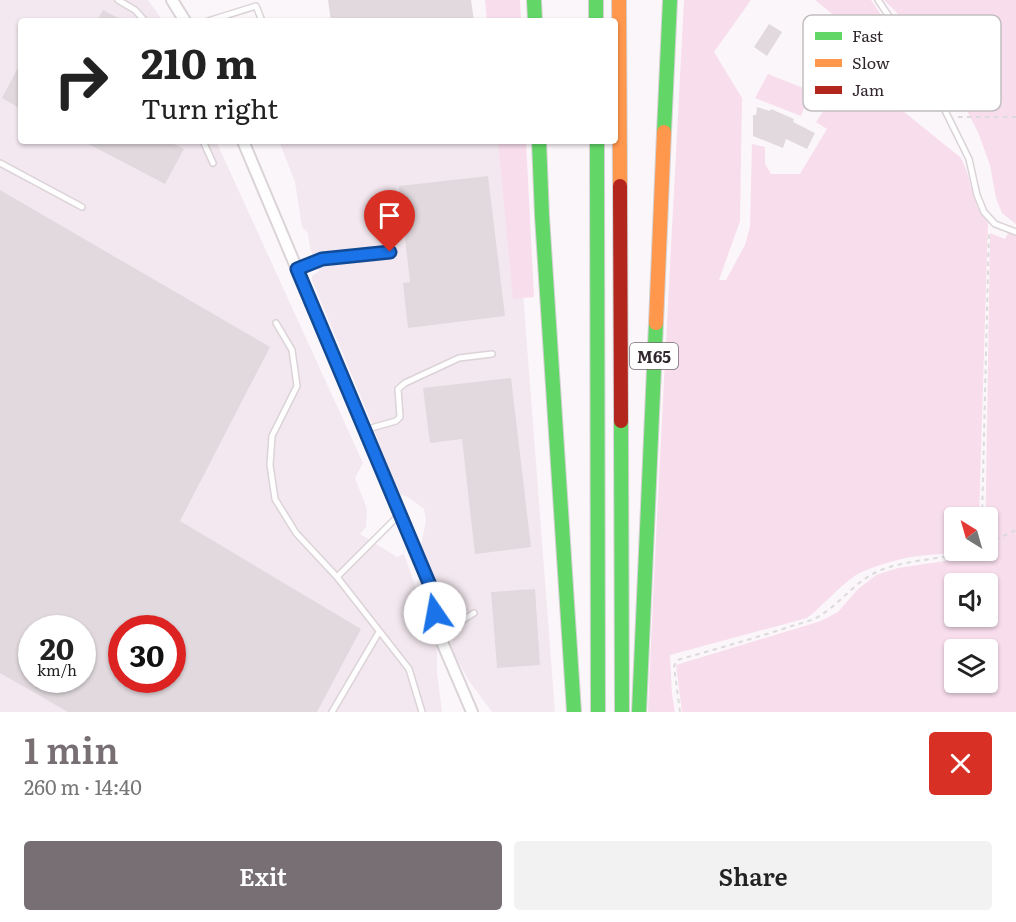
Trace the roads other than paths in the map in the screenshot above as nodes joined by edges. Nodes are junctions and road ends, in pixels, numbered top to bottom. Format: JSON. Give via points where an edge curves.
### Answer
{"nodes":[{"id":1,"x":118,"y":0,"type":"edge"},
{"id":2,"x":172,"y":0,"type":"edge"},
{"id":3,"x":534,"y":0,"type":"edge"},
{"id":4,"x":596,"y":0,"type":"edge"},
{"id":5,"x":619,"y":0,"type":"edge"},
{"id":6,"x":670,"y":0,"type":"edge"},
{"id":7,"x":878,"y":0,"type":"edge"},
{"id":8,"x":888,"y":15,"type":"edge"},
{"id":9,"x":142,"y":18,"type":"edge"},
{"id":10,"x":183,"y":18,"type":"edge"},
{"id":11,"x":218,"y":18,"type":"edge"},
{"id":12,"x":261,"y":18,"type":"edge"},
{"id":13,"x":535,"y":18,"type":"edge"},
{"id":14,"x":596,"y":18,"type":"edge"},
{"id":15,"x":946,"y":111,"type":"edge"},
{"id":16,"x":204,"y":144,"type":"edge"},
{"id":17,"x":244,"y":144,"type":"edge"},
{"id":18,"x":539,"y":144,"type":"edge"},
{"id":19,"x":597,"y":144,"type":"edge"},
{"id":20,"x":0,"y":163,"type":"edge"},
{"id":21,"x":213,"y":163,"type":"dead end"},
{"id":22,"x":82,"y":207,"type":"dead end"},
{"id":23,"x":1016,"y":232,"type":"edge"},
{"id":24,"x":390,"y":252,"type":"dead end"},
{"id":25,"x":297,"y":269,"type":"junction"},
{"id":26,"x":276,"y":323,"type":"dead end"},
{"id":27,"x":492,"y":354,"type":"dead end"},
{"id":28,"x":364,"y":430,"type":"junction"},
{"id":29,"x":400,"y":514,"type":"junction"},
{"id":30,"x":337,"y":577,"type":"junction"},
{"id":31,"x":474,"y":613,"type":"dead end"},
{"id":32,"x":379,"y":633,"type":"junction"},
{"id":33,"x":439,"y":635,"type":"junction"},
{"id":34,"x":332,"y":712,"type":"edge"},
{"id":35,"x":422,"y":712,"type":"edge"},
{"id":36,"x":472,"y":712,"type":"edge"},
{"id":37,"x":574,"y":712,"type":"edge"},
{"id":38,"x":598,"y":712,"type":"edge"},
{"id":39,"x":622,"y":712,"type":"edge"},
{"id":40,"x":639,"y":712,"type":"edge"}],
"edges":[{"from":1,"to":9,"type":"lane"},
{"from":2,"to":10,"type":"street"},
{"from":3,"to":13,"type":"highway"},
{"from":4,"to":14,"type":"highway"},
{"from":5,"to":39,"type":"highway","number":"M65"},
{"from":6,"to":40,"type":"highway","number":"M65"},
{"from":7,"to":8,"type":"lane"},
{"from":11,"to":12,"type":"lane","via":[[256,6]]},
{"from":15,"to":23,"type":"lane","via":[[969,159],[984,212],[995,224]]},
{"from":16,"to":21,"type":"lane"},
{"from":17,"to":25,"type":"street"},
{"from":18,"to":37,"type":"highway"},
{"from":19,"to":38,"type":"highway"},
{"from":20,"to":22,"type":"lane"},
{"from":24,"to":25,"type":"lane","via":[[322,259]]},
{"from":25,"to":28,"type":"street"},
{"from":26,"to":30,"type":"lane","via":[[292,350],[297,386],[272,436],[270,465],[275,499],[296,533]]},
{"from":27,"to":28,"type":"lane","via":[[459,358],[405,383],[398,389],[400,417]]},
{"from":28,"to":29,"type":"street"},
{"from":29,"to":30,"type":"lane"},
{"from":29,"to":33,"type":"street","via":[[432,590]]},
{"from":30,"to":32,"type":"lane"},
{"from":31,"to":33,"type":"lane"},
{"from":32,"to":34,"type":"lane"},
{"from":32,"to":35,"type":"lane","via":[[409,669]]},
{"from":33,"to":36,"type":"street"}]}
